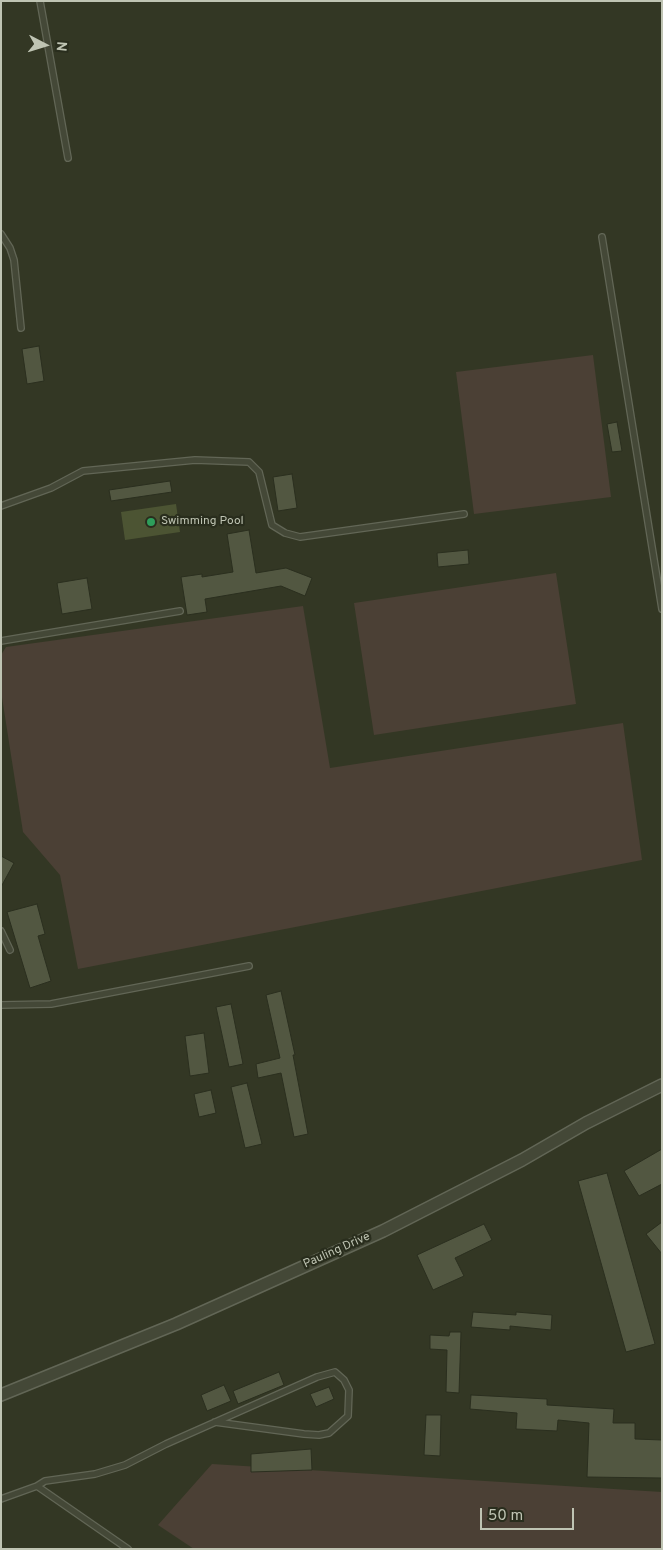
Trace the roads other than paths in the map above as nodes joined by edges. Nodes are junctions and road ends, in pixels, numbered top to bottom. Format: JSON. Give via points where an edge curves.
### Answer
{"nodes":[{"id":1,"x":40,"y":1,"type":"edge"},
{"id":2,"x":68,"y":158,"type":"dead end"},
{"id":3,"x":1,"y":234,"type":"edge"},
{"id":4,"x":602,"y":237,"type":"dead end"},
{"id":5,"x":21,"y":328,"type":"dead end"},
{"id":6,"x":1,"y":506,"type":"edge"},
{"id":7,"x":464,"y":514,"type":"dead end"},
{"id":8,"x":662,"y":609,"type":"edge"},
{"id":9,"x":180,"y":611,"type":"dead end"},
{"id":10,"x":1,"y":641,"type":"edge"},
{"id":11,"x":1,"y":931,"type":"edge"},
{"id":12,"x":10,"y":950,"type":"dead end"},
{"id":13,"x":249,"y":966,"type":"dead end"},
{"id":14,"x":1,"y":1005,"type":"edge"},
{"id":15,"x":662,"y":1084,"type":"edge"},
{"id":16,"x":1,"y":1394,"type":"edge"},
{"id":17,"x":215,"y":1422,"type":"junction"},
{"id":18,"x":36,"y":1486,"type":"junction"},
{"id":19,"x":1,"y":1499,"type":"edge"},
{"id":20,"x":128,"y":1549,"type":"edge"}],
"edges":[{"from":1,"to":2,"type":"lane"},
{"from":3,"to":5,"type":"lane","via":[[14,260]]},
{"from":4,"to":8,"type":"lane"},
{"from":6,"to":7,"type":"lane","via":[[52,488],[83,470],[194,460],[249,462],[259,472],[272,525],[300,537]]},
{"from":9,"to":10,"type":"lane"},
{"from":11,"to":12,"type":"lane"},
{"from":13,"to":14,"type":"lane","via":[[51,1004]]},
{"from":15,"to":16,"type":"street","name":"Pauling Drive","via":[[383,1231],[176,1324]]},
{"from":17,"to":17,"type":"lane","via":[[335,1372],[349,1390],[348,1416],[324,1434]]},
{"from":17,"to":18,"type":"lane","via":[[125,1465],[95,1474],[45,1481]]},
{"from":18,"to":19,"type":"lane"},
{"from":18,"to":20,"type":"lane"}]}
